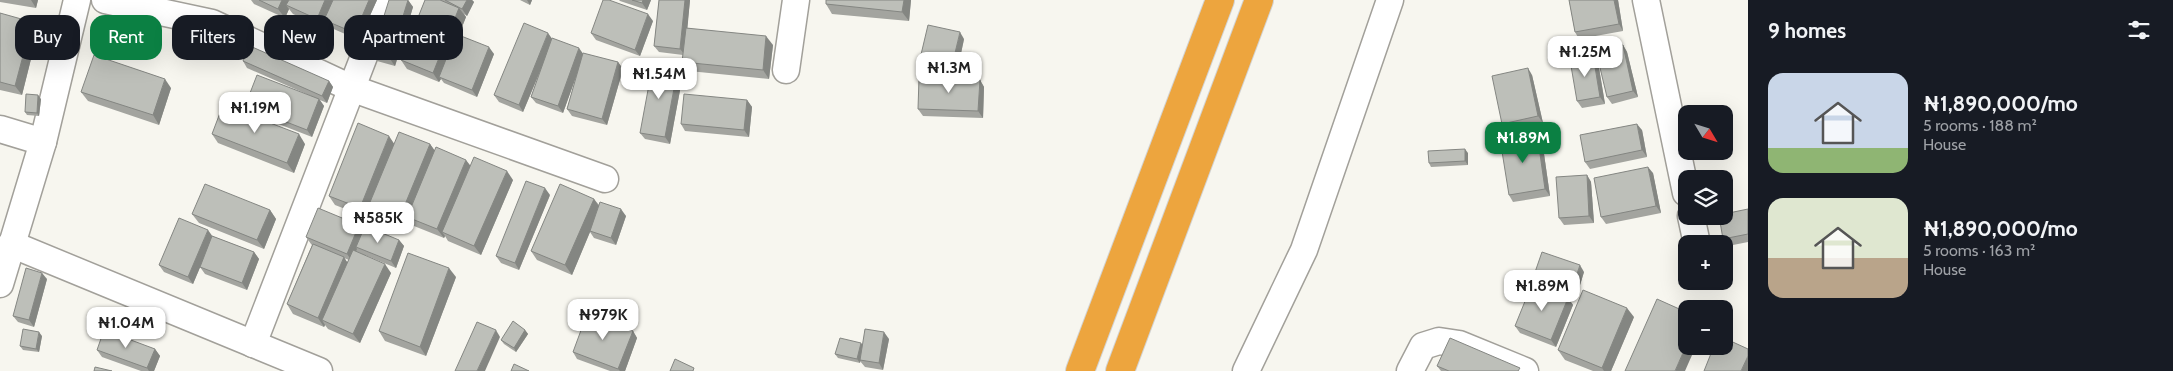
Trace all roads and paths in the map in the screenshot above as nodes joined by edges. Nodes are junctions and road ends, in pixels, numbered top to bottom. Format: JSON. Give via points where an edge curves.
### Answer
{"nodes":[{"id":1,"x":77,"y":0,"type":"edge"},
{"id":2,"x":105,"y":0,"type":"edge"},
{"id":3,"x":384,"y":0,"type":"edge"},
{"id":4,"x":796,"y":0,"type":"edge"},
{"id":5,"x":1220,"y":0,"type":"edge"},
{"id":6,"x":1259,"y":0,"type":"edge"},
{"id":7,"x":1390,"y":0,"type":"edge"},
{"id":8,"x":1646,"y":0,"type":"edge"},
{"id":9,"x":786,"y":70,"type":"dead end"},
{"id":10,"x":351,"y":88,"type":"junction"},
{"id":11,"x":0,"y":128,"type":"edge"},
{"id":12,"x":43,"y":142,"type":"junction"},
{"id":13,"x":1681,"y":170,"type":"edge"},
{"id":14,"x":605,"y":179,"type":"dead end"},
{"id":15,"x":11,"y":244,"type":"junction"},
{"id":16,"x":0,"y":284,"type":"edge"},
{"id":17,"x":253,"y":344,"type":"junction"},
{"id":18,"x":319,"y":371,"type":"edge"},
{"id":19,"x":1080,"y":371,"type":"edge"},
{"id":20,"x":1120,"y":371,"type":"edge"},
{"id":21,"x":1246,"y":371,"type":"edge"},
{"id":22,"x":1410,"y":371,"type":"edge"},
{"id":23,"x":1525,"y":371,"type":"edge"}],
"edges":[{"from":1,"to":12,"type":"street"},
{"from":2,"to":10,"type":"street","via":[[212,23]]},
{"from":3,"to":10,"type":"street"},
{"from":4,"to":9,"type":"street"},
{"from":5,"to":19,"type":"highway"},
{"from":6,"to":20,"type":"highway"},
{"from":7,"to":21,"type":"street","via":[[1304,250]]},
{"from":8,"to":13,"type":"street"},
{"from":10,"to":14,"type":"street"},
{"from":10,"to":17,"type":"street"},
{"from":11,"to":12,"type":"street"},
{"from":12,"to":15,"type":"street"},
{"from":15,"to":16,"type":"street"},
{"from":15,"to":17,"type":"street"},
{"from":17,"to":18,"type":"street"},
{"from":22,"to":23,"type":"street","via":[[1423,346],[1439,340],[1460,344]]}]}
